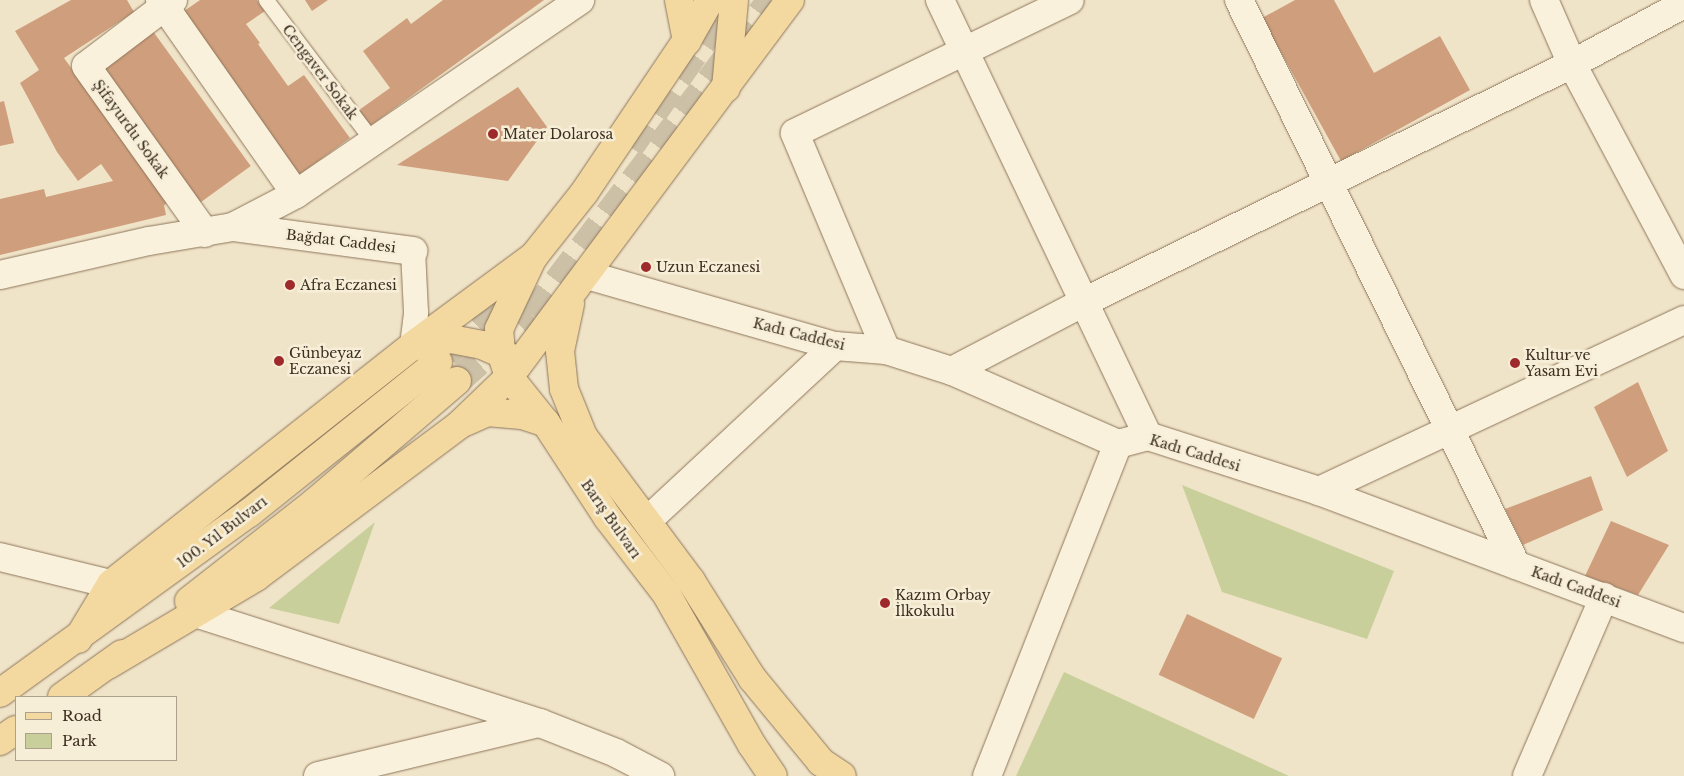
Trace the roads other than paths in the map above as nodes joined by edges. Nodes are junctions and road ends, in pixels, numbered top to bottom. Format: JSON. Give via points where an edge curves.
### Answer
{"nodes":[{"id":1,"x":266,"y":0,"type":"edge"},
{"id":2,"x":580,"y":0,"type":"edge"},
{"id":3,"x":679,"y":0,"type":"edge"},
{"id":4,"x":710,"y":0,"type":"edge"},
{"id":5,"x":734,"y":0,"type":"edge"},
{"id":6,"x":790,"y":0,"type":"edge"},
{"id":7,"x":940,"y":0,"type":"edge"},
{"id":8,"x":1070,"y":0,"type":"edge"},
{"id":9,"x":1239,"y":0,"type":"edge"},
{"id":10,"x":1544,"y":0,"type":"edge"},
{"id":11,"x":165,"y":2,"type":"edge"},
{"id":12,"x":1684,"y":4,"type":"edge"},
{"id":13,"x":687,"y":41,"type":"junction"},
{"id":14,"x":963,"y":52,"type":"junction"},
{"id":15,"x":1572,"y":64,"type":"junction"},
{"id":16,"x":725,"y":90,"type":"junction"},
{"id":17,"x":374,"y":143,"type":"junction"},
{"id":18,"x":1328,"y":182,"type":"junction"},
{"id":19,"x":296,"y":194,"type":"junction"},
{"id":20,"x":233,"y":227,"type":"junction"},
{"id":21,"x":205,"y":233,"type":"junction"},
{"id":22,"x":413,"y":250,"type":"joint"},
{"id":23,"x":534,"y":256,"type":"junction"},
{"id":24,"x":0,"y":275,"type":"edge"},
{"id":25,"x":587,"y":275,"type":"junction"},
{"id":26,"x":1684,"y":275,"type":"edge"},
{"id":27,"x":571,"y":298,"type":"junction"},
{"id":28,"x":1084,"y":302,"type":"junction"},
{"id":29,"x":1684,"y":320,"type":"edge"},
{"id":30,"x":412,"y":346,"type":"junction"},
{"id":31,"x":835,"y":346,"type":"junction"},
{"id":32,"x":886,"y":350,"type":"junction"},
{"id":33,"x":438,"y":362,"type":"tunnel mouth"},
{"id":34,"x":510,"y":364,"type":"junction"},
{"id":35,"x":952,"y":371,"type":"junction"},
{"id":36,"x":457,"y":381,"type":"tunnel mouth"},
{"id":37,"x":546,"y":423,"type":"junction"},
{"id":38,"x":459,"y":425,"type":"junction"},
{"id":39,"x":1451,"y":430,"type":"junction"},
{"id":40,"x":583,"y":436,"type":"junction"},
{"id":41,"x":1148,"y":436,"type":"junction"},
{"id":42,"x":1118,"y":444,"type":"junction"},
{"id":43,"x":1319,"y":491,"type":"junction"},
{"id":44,"x":647,"y":521,"type":"junction"},
{"id":45,"x":0,"y":556,"type":"edge"},
{"id":46,"x":1516,"y":564,"type":"junction"},
{"id":47,"x":111,"y":584,"type":"junction"},
{"id":48,"x":1604,"y":597,"type":"junction"},
{"id":49,"x":195,"y":613,"type":"junction"},
{"id":50,"x":1684,"y":628,"type":"edge"},
{"id":51,"x":78,"y":639,"type":"junction"},
{"id":52,"x":108,"y":665,"type":"junction"},
{"id":53,"x":0,"y":693,"type":"edge"},
{"id":54,"x":63,"y":696,"type":"edge"},
{"id":55,"x":540,"y":723,"type":"junction"},
{"id":56,"x":15,"y":731,"type":"edge"},
{"id":57,"x":0,"y":741,"type":"edge"},
{"id":58,"x":619,"y":765,"type":"edge"},
{"id":59,"x":326,"y":775,"type":"edge"},
{"id":60,"x":660,"y":776,"type":"edge"},
{"id":61,"x":773,"y":776,"type":"edge"},
{"id":62,"x":842,"y":776,"type":"edge"},
{"id":63,"x":986,"y":776,"type":"edge"},
{"id":64,"x":1527,"y":776,"type":"edge"}],
"edges":[{"from":1,"to":17,"type":"lane","name":"Cengaver Sokak"},
{"from":2,"to":17,"type":"street"},
{"from":3,"to":13,"type":"main road"},
{"from":4,"to":13,"type":"main road"},
{"from":5,"to":16,"type":"main road"},
{"from":6,"to":16,"type":"main road"},
{"from":7,"to":14,"type":"street"},
{"from":8,"to":14,"type":"street"},
{"from":9,"to":18,"type":"street"},
{"from":10,"to":15,"type":"street"},
{"from":11,"to":19,"type":"street"},
{"from":11,"to":21,"type":"street","name":"Şifayurdu Sokak","via":[[86,66]]},
{"from":12,"to":15,"type":"street"},
{"from":13,"to":23,"type":"main road","via":[[584,193]]},
{"from":14,"to":28,"type":"street"},
{"from":14,"to":32,"type":"street","via":[[795,133]]},
{"from":15,"to":18,"type":"street"},
{"from":15,"to":26,"type":"street"},
{"from":16,"to":25,"type":"main road","via":[[650,186]]},
{"from":17,"to":19,"type":"street"},
{"from":18,"to":28,"type":"street"},
{"from":18,"to":39,"type":"street"},
{"from":19,"to":20,"type":"street"},
{"from":20,"to":21,"type":"street"},
{"from":20,"to":22,"type":"street","name":"Bağdat Caddesi"},
{"from":21,"to":24,"type":"street","via":[[149,241]]},
{"from":22,"to":30,"type":"street","name":"Bağdat Caddesi","via":[[416,312]]},
{"from":23,"to":30,"type":"main road"},
{"from":23,"to":34,"type":"main road","via":[[499,329]]},
{"from":25,"to":27,"type":"main road"},
{"from":25,"to":31,"type":"street","name":"Kadı Caddesi"},
{"from":27,"to":34,"type":"main road"},
{"from":27,"to":40,"type":"main road","name":"Barış Bulvarı","via":[[560,351],[564,389]]},
{"from":28,"to":35,"type":"street"},
{"from":28,"to":41,"type":"street"},
{"from":29,"to":39,"type":"street"},
{"from":30,"to":34,"type":"main road","via":[[451,339]]},
{"from":30,"to":47,"type":"main road"},
{"from":31,"to":32,"type":"street","name":"Kadı Caddesi"},
{"from":31,"to":44,"type":"street"},
{"from":32,"to":35,"type":"street","name":"Kadı Caddesi"},
{"from":33,"to":51,"type":"main road","name":"100. Yıl Bulvarı","via":[[249,513]]},
{"from":34,"to":37,"type":"main road","name":"Barış Bulvarı"},
{"from":34,"to":38,"type":"main road"},
{"from":34,"to":40,"type":"main road"},
{"from":35,"to":42,"type":"street","name":"Kadı Caddesi"},
{"from":36,"to":52,"type":"main road","via":[[314,503]]},
{"from":37,"to":38,"type":"main road","via":[[522,415],[487,412]]},
{"from":37,"to":61,"type":"main road","name":"Barış Bulvarı","via":[[608,518],[667,595]]},
{"from":38,"to":49,"type":"main road","via":[[256,577]]},
{"from":39,"to":43,"type":"street"},
{"from":39,"to":46,"type":"street"},
{"from":40,"to":44,"type":"main road","name":"Barış Bulvarı"},
{"from":41,"to":42,"type":"street","name":"Kadı Caddesi"},
{"from":41,"to":43,"type":"street","name":"Kadı Caddesi"},
{"from":42,"to":63,"type":"street"},
{"from":43,"to":46,"type":"street","name":"Kadı Caddesi"},
{"from":44,"to":62,"type":"main road","name":"Barış Bulvarı","via":[[691,581],[752,678],[821,762]]},
{"from":45,"to":47,"type":"street"},
{"from":46,"to":48,"type":"street","name":"Kadı Caddesi"},
{"from":47,"to":51,"type":"main road"},
{"from":48,"to":50,"type":"street","name":"Kadı Caddesi"},
{"from":48,"to":64,"type":"street"},
{"from":49,"to":52,"type":"main road"},
{"from":49,"to":55,"type":"street"},
{"from":51,"to":53,"type":"main road","name":"100. Yıl Bulvarı"},
{"from":52,"to":54,"type":"main road"},
{"from":55,"to":58,"type":"street"},
{"from":55,"to":59,"type":"street"},
{"from":56,"to":57,"type":"main road"},
{"from":58,"to":60,"type":"street"}]}
